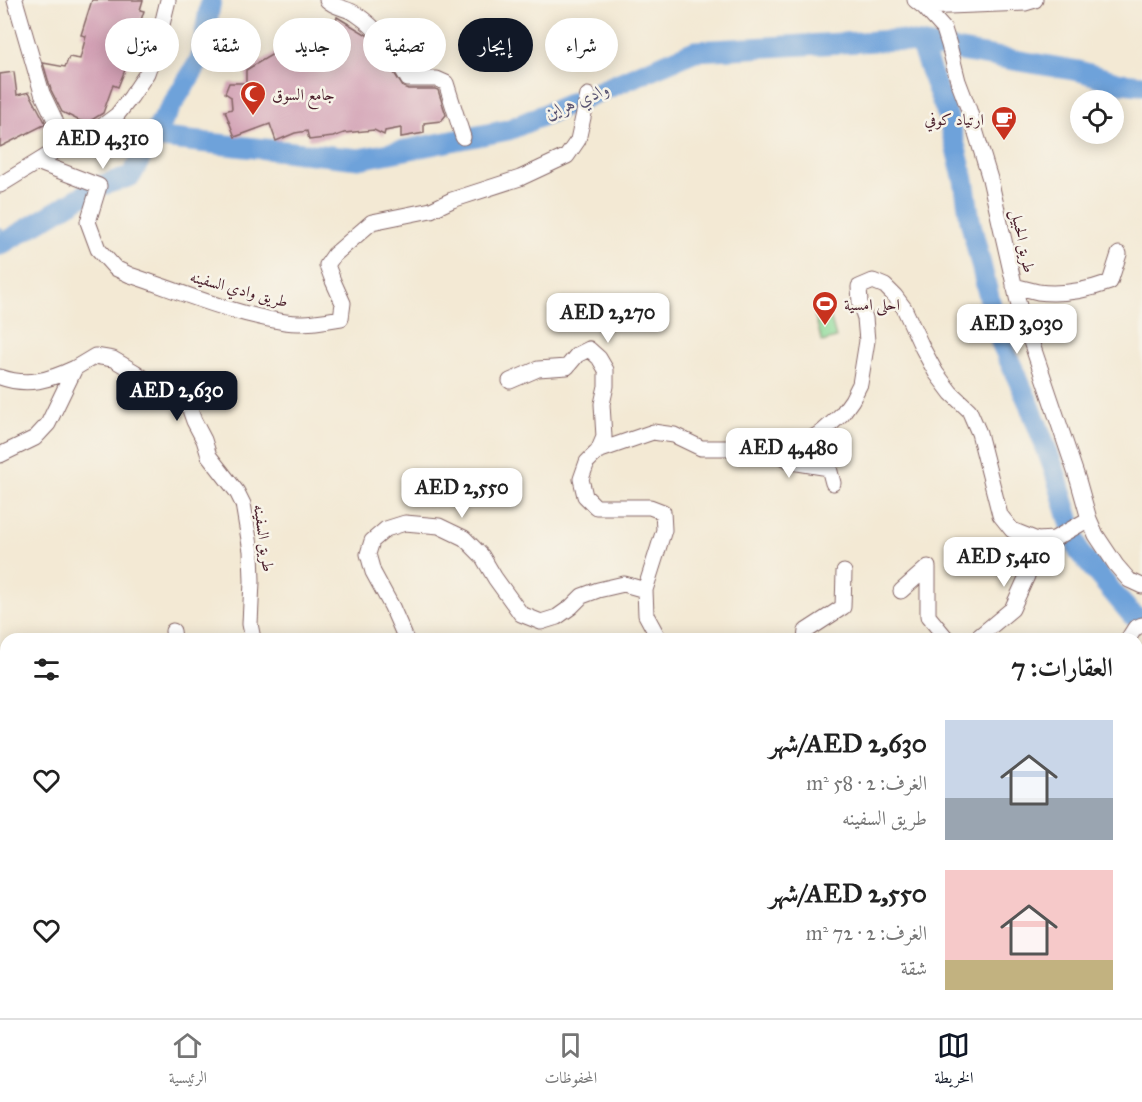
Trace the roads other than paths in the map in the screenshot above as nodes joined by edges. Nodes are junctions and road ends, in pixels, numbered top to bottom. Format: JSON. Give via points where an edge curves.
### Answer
{"nodes":[{"id":1,"x":15,"y":0,"type":"edge"},
{"id":2,"x":168,"y":0,"type":"edge"},
{"id":3,"x":327,"y":0,"type":"edge"},
{"id":4,"x":1035,"y":0,"type":"edge"},
{"id":5,"x":920,"y":4,"type":"edge"},
{"id":6,"x":588,"y":95,"type":"dead end"},
{"id":7,"x":463,"y":137,"type":"dead end"},
{"id":8,"x":60,"y":148,"type":"junction"},
{"id":9,"x":37,"y":162,"type":"junction"},
{"id":10,"x":0,"y":185,"type":"edge"},
{"id":11,"x":1119,"y":254,"type":"dead end"},
{"id":12,"x":1014,"y":286,"type":"junction"},
{"id":13,"x":75,"y":368,"type":"junction"},
{"id":14,"x":0,"y":377,"type":"edge"},
{"id":15,"x":510,"y":381,"type":"dead end"},
{"id":16,"x":767,"y":449,"type":"junction"},
{"id":17,"x":598,"y":451,"type":"junction"},
{"id":18,"x":0,"y":455,"type":"edge"},
{"id":19,"x":833,"y":483,"type":"dead end"},
{"id":20,"x":1089,"y":519,"type":"junction"},
{"id":21,"x":1037,"y":540,"type":"junction"},
{"id":22,"x":844,"y":572,"type":"dead end"},
{"id":23,"x":1142,"y":586,"type":"edge"},
{"id":24,"x":645,"y":590,"type":"junction"},
{"id":25,"x":901,"y":591,"type":"dead end"},
{"id":26,"x":251,"y":633,"type":"edge"},
{"id":27,"x":403,"y":633,"type":"edge"},
{"id":28,"x":656,"y":633,"type":"edge"},
{"id":29,"x":806,"y":633,"type":"edge"},
{"id":30,"x":941,"y":633,"type":"edge"},
{"id":31,"x":983,"y":633,"type":"edge"}],
"edges":[{"from":1,"to":8,"type":"street","via":[[42,93],[55,120]]},
{"from":2,"to":8,"type":"street","via":[[147,73],[132,97],[117,115],[93,133]]},
{"from":3,"to":7,"type":"street","via":[[365,20],[392,49],[408,79],[437,79],[446,83]]},
{"from":4,"to":5,"type":"street"},
{"from":5,"to":12,"type":"street","name":"طريق الحبيل","via":[[944,30],[990,179]]},
{"from":6,"to":9,"type":"street","name":"طريق وادي السفينه","via":[[578,140],[567,156],[520,178],[431,210],[372,222],[327,265],[343,303],[341,318],[312,323],[244,313],[115,268],[98,249],[88,222],[99,186]]},
{"from":8,"to":9,"type":"street"},
{"from":9,"to":10,"type":"street"},
{"from":11,"to":12,"type":"street","via":[[1110,282],[1090,289],[1040,292]]},
{"from":12,"to":20,"type":"street","name":"طريق الحبيل"},
{"from":13,"to":14,"type":"street","name":"طريق السفينه","via":[[54,378],[32,382]]},
{"from":13,"to":18,"type":"street","via":[[48,424],[35,438]]},
{"from":13,"to":26,"type":"street","name":"طريق السفينه","via":[[95,356],[113,359],[189,407],[209,456],[243,504],[251,551]]},
{"from":15,"to":17,"type":"street","via":[[538,369],[567,367],[577,355],[590,349],[606,370],[604,437]]},
{"from":16,"to":17,"type":"street","via":[[701,448],[675,435],[653,432]]},
{"from":16,"to":19,"type":"street","via":[[792,462],[829,468]]},
{"from":16,"to":21,"type":"street","via":[[803,444],[822,432],[852,400],[860,384],[867,341],[860,287],[873,280],[885,286],[904,308],[936,373],[969,410],[979,433],[1000,515],[1012,530]]},
{"from":17,"to":24,"type":"street","via":[[587,462],[581,479],[585,496],[596,507],[650,507],[663,512],[664,530]]},
{"from":20,"to":21,"type":"street","via":[[1054,539]]},
{"from":20,"to":23,"type":"street","name":"طريق الحبيل","via":[[1116,565],[1129,580]]},
{"from":21,"to":31,"type":"street","via":[[1012,609]]},
{"from":22,"to":29,"type":"street","via":[[843,607]]},
{"from":24,"to":27,"type":"street","via":[[624,584],[598,590],[582,596],[557,617],[541,622],[521,614],[482,556],[464,538],[439,526],[405,523],[386,529],[372,541],[368,554]]},
{"from":24,"to":28,"type":"street","via":[[646,615]]},
{"from":25,"to":30,"type":"street","via":[[928,567],[928,616]]}]}
